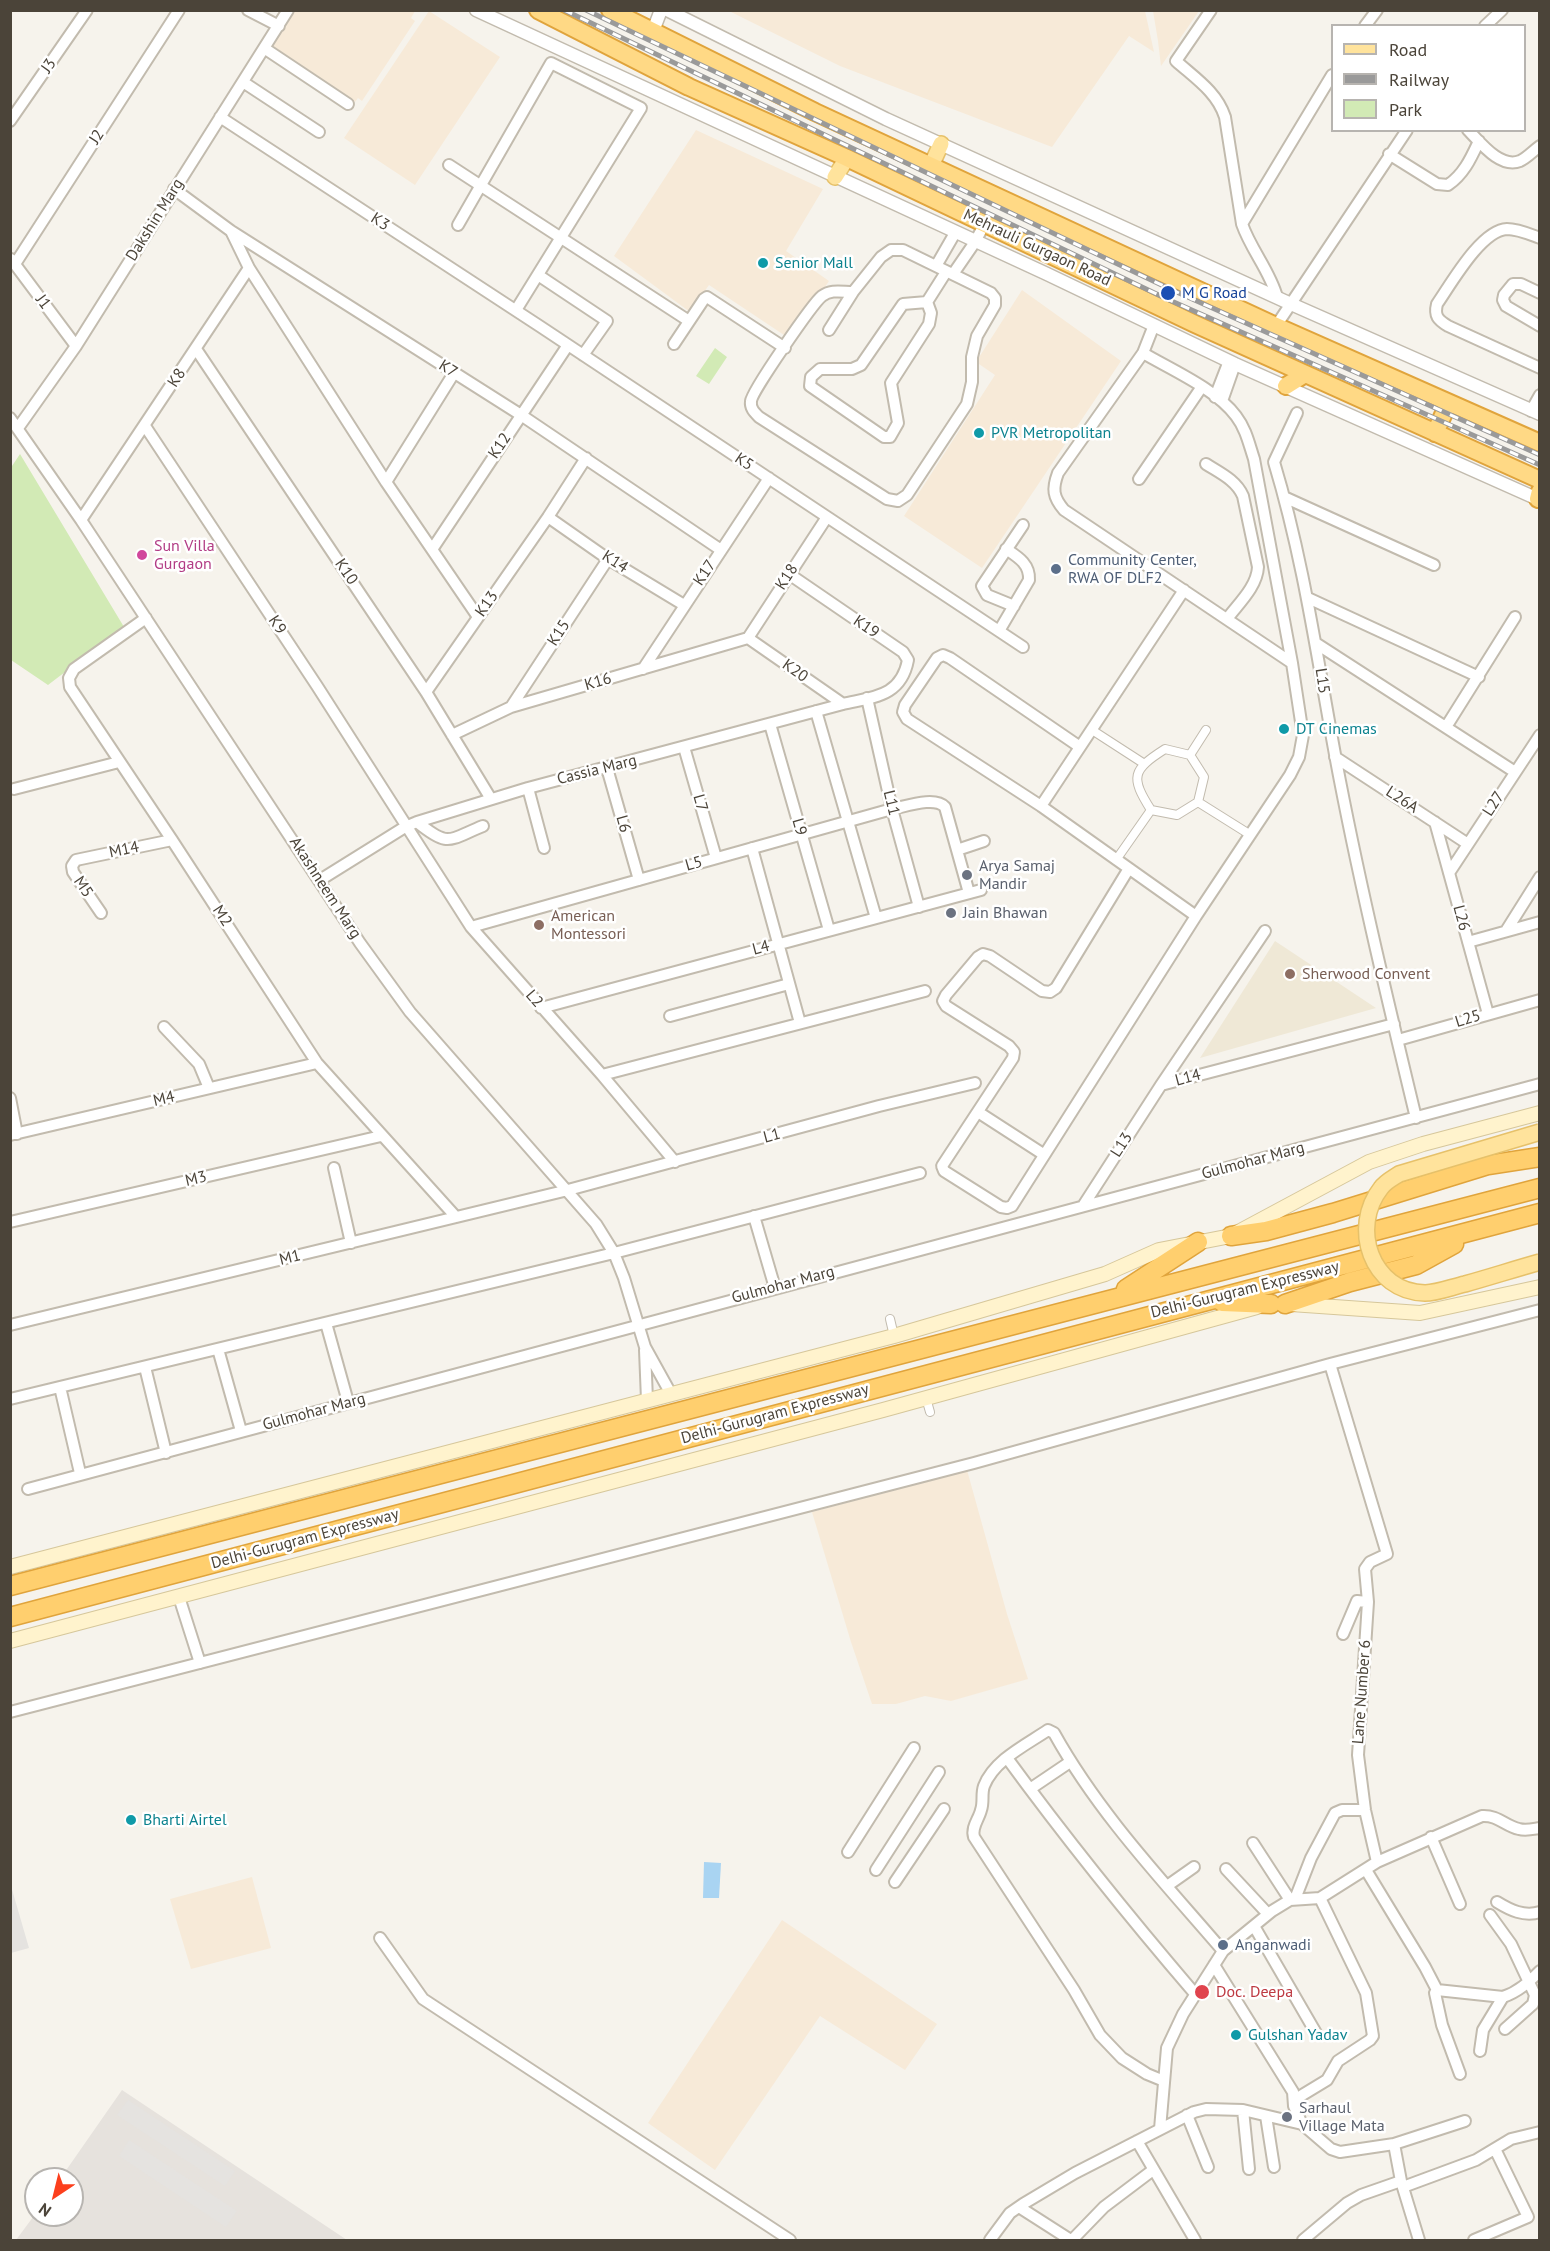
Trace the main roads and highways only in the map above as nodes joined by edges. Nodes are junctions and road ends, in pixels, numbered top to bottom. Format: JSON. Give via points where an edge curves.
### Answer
{"nodes":[{"id":1,"x":538,"y":10,"type":"edge"},
{"id":2,"x":610,"y":10,"type":"edge"},
{"id":3,"x":940,"y":144,"type":"road end"},
{"id":4,"x":847,"y":158,"type":"junction"},
{"id":5,"x":931,"y":166,"type":"junction"},
{"id":6,"x":835,"y":177,"type":"road end"},
{"id":7,"x":1305,"y":374,"type":"junction"},
{"id":8,"x":1286,"y":386,"type":"road end"},
{"id":9,"x":1448,"y":404,"type":"junction"},
{"id":10,"x":1435,"y":433,"type":"junction"},
{"id":11,"x":1539,"y":443,"type":"edge"},
{"id":12,"x":1539,"y":480,"type":"edge"},
{"id":13,"x":1539,"y":1113,"type":"edge"},
{"id":14,"x":1539,"y":1132,"type":"edge"},
{"id":15,"x":1539,"y":1157,"type":"edge"},
{"id":16,"x":1539,"y":1188,"type":"edge"},
{"id":17,"x":1539,"y":1213,"type":"edge"},
{"id":18,"x":1482,"y":1229,"type":"junction"},
{"id":19,"x":1231,"y":1236,"type":"junction"},
{"id":20,"x":1198,"y":1242,"type":"junction"},
{"id":21,"x":1539,"y":1262,"type":"edge"},
{"id":22,"x":1539,"y":1287,"type":"edge"},
{"id":23,"x":1112,"y":1299,"type":"junction"},
{"id":24,"x":1199,"y":1301,"type":"junction"},
{"id":25,"x":1278,"y":1304,"type":"junction"},
{"id":26,"x":10,"y":1567,"type":"edge"},
{"id":27,"x":10,"y":1586,"type":"edge"},
{"id":28,"x":10,"y":1617,"type":"edge"},
{"id":29,"x":10,"y":1641,"type":"edge"}],
"edges":[{"from":1,"to":4,"type":"highway","name":"Mehrauli Gurgaon Road","via":[[689,87]]},
{"from":2,"to":5,"type":"highway","name":"Mehrauli Gurgaon Road"},
{"from":3,"to":5,"type":"main road"},
{"from":4,"to":6,"type":"main road"},
{"from":4,"to":7,"type":"highway","name":"Mehrauli Gurgaon Road"},
{"from":5,"to":9,"type":"highway","name":"Mehrauli Gurgaon Road"},
{"from":7,"to":8,"type":"highway"},
{"from":7,"to":10,"type":"highway","name":"Mehrauli Gurgaon Road"},
{"from":9,"to":10,"type":"highway"},
{"from":9,"to":11,"type":"highway","name":"Mehrauli Gurgaon Road"},
{"from":10,"to":12,"type":"highway","name":"Mehrauli Gurgaon Road"},
{"from":13,"to":19,"type":"main road","via":[[1369,1162]]},
{"from":14,"to":21,"type":"main road","bridge":true,"via":[[1399,1174],[1382,1186],[1365,1223],[1367,1247],[1382,1275],[1406,1290],[1426,1293]]},
{"from":15,"to":19,"type":"highway","via":[[1488,1165],[1311,1219]]},
{"from":16,"to":23,"type":"highway","name":"Delhi-Gurugram Expressway"},
{"from":17,"to":18,"type":"highway","name":"Delhi-Gurugram Expressway"},
{"from":18,"to":24,"type":"highway","name":"Delhi-Gurugram Expressway"},
{"from":18,"to":25,"type":"highway","via":[[1416,1265]]},
{"from":19,"to":20,"type":"main road"},
{"from":20,"to":23,"type":"highway"},
{"from":20,"to":26,"type":"main road","via":[[1159,1250],[1106,1274],[894,1336]]},
{"from":22,"to":25,"type":"main road","via":[[1420,1313]]},
{"from":23,"to":27,"type":"highway","name":"Delhi-Gurugram Expressway"},
{"from":24,"to":25,"type":"highway"},
{"from":24,"to":28,"type":"highway","name":"Delhi-Gurugram Expressway"},
{"from":25,"to":29,"type":"main road"}]}
